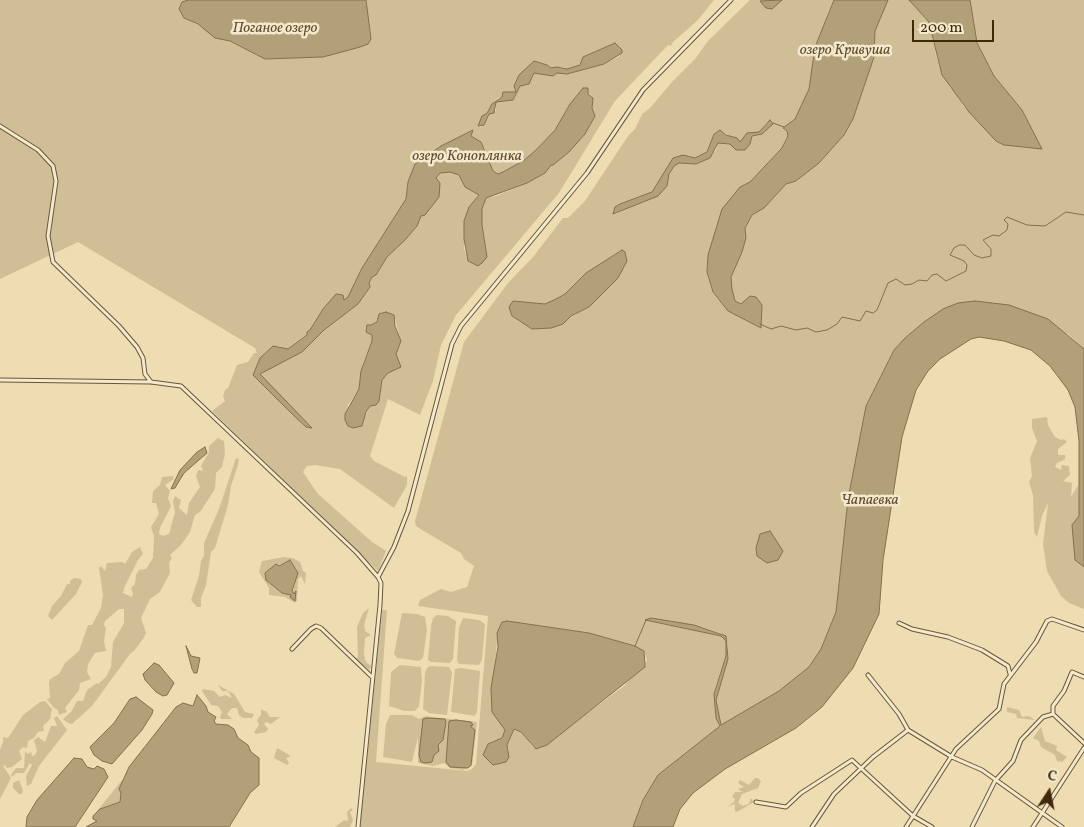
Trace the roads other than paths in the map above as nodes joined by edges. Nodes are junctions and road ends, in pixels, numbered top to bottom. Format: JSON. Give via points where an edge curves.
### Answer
{"nodes":[{"id":1,"x":731,"y":0,"type":"edge"},
{"id":2,"x":0,"y":126,"type":"edge"},
{"id":3,"x":0,"y":380,"type":"edge"},
{"id":4,"x":151,"y":382,"type":"junction"},
{"id":5,"x":378,"y":578,"type":"junction"},
{"id":6,"x":899,"y":623,"type":"dead end"},
{"id":7,"x":1084,"y":630,"type":"edge"},
{"id":8,"x":292,"y":649,"type":"dead end"},
{"id":9,"x":1010,"y":674,"type":"junction"},
{"id":10,"x":868,"y":675,"type":"dead end"},
{"id":11,"x":1084,"y":677,"type":"edge"},
{"id":12,"x":372,"y":678,"type":"junction"},
{"id":13,"x":1053,"y":714,"type":"junction"},
{"id":14,"x":908,"y":730,"type":"junction"},
{"id":15,"x":1084,"y":743,"type":"edge"},
{"id":16,"x":1084,"y":748,"type":"edge"},
{"id":17,"x":952,"y":757,"type":"junction"},
{"id":18,"x":862,"y":769,"type":"junction"},
{"id":19,"x":995,"y":781,"type":"junction"},
{"id":20,"x":756,"y":802,"type":"dead end"},
{"id":21,"x":1041,"y":814,"type":"junction"},
{"id":22,"x":913,"y":816,"type":"junction"},
{"id":23,"x":358,"y":827,"type":"edge"},
{"id":24,"x":812,"y":827,"type":"edge"},
{"id":25,"x":906,"y":827,"type":"edge"},
{"id":26,"x":932,"y":827,"type":"edge"},
{"id":27,"x":972,"y":827,"type":"edge"},
{"id":28,"x":1033,"y":827,"type":"edge"},
{"id":29,"x":1062,"y":827,"type":"edge"}],
"edges":[{"from":1,"to":5,"type":"street","via":[[643,90],[587,172],[461,326],[452,344],[408,511]]},
{"from":2,"to":4,"type":"street","via":[[38,150],[53,166],[56,181],[48,236],[53,262],[137,347],[143,358],[145,374]]},
{"from":3,"to":4,"type":"street"},
{"from":4,"to":5,"type":"street","via":[[173,383],[193,394],[358,553]]},
{"from":5,"to":12,"type":"street","via":[[381,591]]},
{"from":6,"to":9,"type":"street","via":[[982,650],[1008,666]]},
{"from":7,"to":9,"type":"street","via":[[1052,619],[1047,621],[1036,642]]},
{"from":8,"to":12,"type":"street","via":[[316,626]]},
{"from":9,"to":17,"type":"street","via":[[999,709],[965,740]]},
{"from":10,"to":14,"type":"street"},
{"from":11,"to":13,"type":"street","via":[[1072,672],[1064,692],[1053,706]]},
{"from":12,"to":23,"type":"street"},
{"from":13,"to":15,"type":"street"},
{"from":13,"to":19,"type":"street","via":[[1043,717],[1021,740],[1013,761]]},
{"from":14,"to":17,"type":"street"},
{"from":14,"to":18,"type":"street","via":[[885,746]]},
{"from":16,"to":21,"type":"street"},
{"from":17,"to":19,"type":"street","via":[[982,770]]},
{"from":17,"to":22,"type":"street"},
{"from":18,"to":20,"type":"street","via":[[852,760],[786,806]]},
{"from":18,"to":22,"type":"street"},
{"from":18,"to":24,"type":"street","via":[[834,794]]},
{"from":19,"to":21,"type":"street"},
{"from":19,"to":27,"type":"street"},
{"from":21,"to":28,"type":"street"},
{"from":21,"to":29,"type":"street"},
{"from":22,"to":25,"type":"street"},
{"from":22,"to":26,"type":"street"}]}
